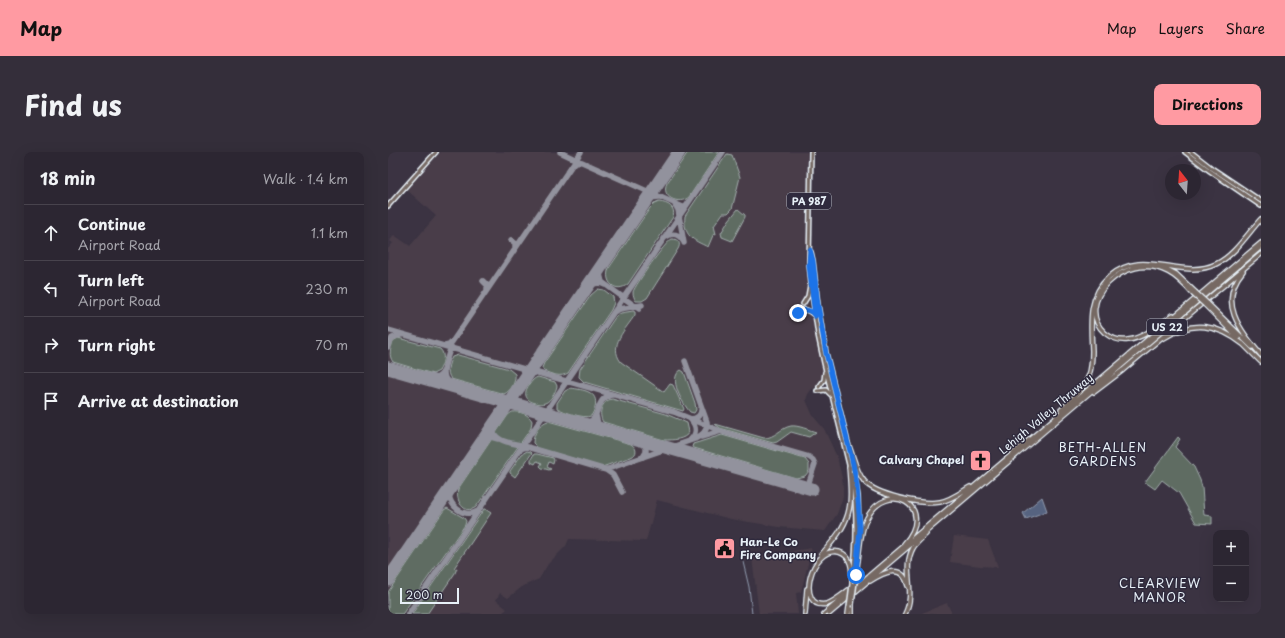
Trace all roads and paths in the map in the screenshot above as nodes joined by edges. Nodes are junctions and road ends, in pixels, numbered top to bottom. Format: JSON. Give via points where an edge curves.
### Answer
{"nodes":[{"id":1,"x":436,"y":152,"type":"edge"},
{"id":2,"x":810,"y":152,"type":"edge"},
{"id":3,"x":1186,"y":152,"type":"edge"},
{"id":4,"x":1191,"y":152,"type":"edge"},
{"id":5,"x":1261,"y":201,"type":"edge"},
{"id":6,"x":388,"y":206,"type":"edge"},
{"id":7,"x":1261,"y":206,"type":"edge"},
{"id":8,"x":1261,"y":219,"type":"edge"},
{"id":9,"x":1261,"y":243,"type":"edge"},
{"id":10,"x":1261,"y":247,"type":"edge"},
{"id":11,"x":810,"y":250,"type":"junction"},
{"id":12,"x":1261,"y":254,"type":"edge"},
{"id":13,"x":1254,"y":260,"type":"junction"},
{"id":14,"x":1152,"y":264,"type":"junction"},
{"id":15,"x":810,"y":277,"type":"junction"},
{"id":16,"x":1194,"y":293,"type":"junction"},
{"id":17,"x":1190,"y":303,"type":"junction"},
{"id":18,"x":803,"y":304,"type":"dead end"},
{"id":19,"x":1206,"y":304,"type":"junction"},
{"id":20,"x":798,"y":313,"type":"dead end"},
{"id":21,"x":815,"y":316,"type":"junction"},
{"id":22,"x":1243,"y":344,"type":"junction"},
{"id":23,"x":1150,"y":348,"type":"junction"},
{"id":24,"x":1261,"y":355,"type":"edge"},
{"id":25,"x":1261,"y":362,"type":"edge"},
{"id":26,"x":825,"y":368,"type":"junction"},
{"id":27,"x":832,"y":396,"type":"junction"},
{"id":28,"x":1073,"y":406,"type":"junction"},
{"id":29,"x":1029,"y":440,"type":"junction"},
{"id":30,"x":847,"y":441,"type":"junction"},
{"id":31,"x":849,"y":467,"type":"junction"},
{"id":32,"x":984,"y":478,"type":"junction"},
{"id":33,"x":976,"y":489,"type":"junction"},
{"id":34,"x":891,"y":557,"type":"junction"},
{"id":35,"x":858,"y":560,"type":"junction"},
{"id":36,"x":869,"y":575,"type":"junction"},
{"id":37,"x":854,"y":577,"type":"junction"},
{"id":38,"x":852,"y":584,"type":"joint"},
{"id":39,"x":856,"y":591,"type":"junction"},
{"id":40,"x":851,"y":606,"type":"junction"},
{"id":41,"x":805,"y":614,"type":"edge"},
{"id":42,"x":824,"y":614,"type":"edge"},
{"id":43,"x":829,"y":614,"type":"edge"},
{"id":44,"x":850,"y":614,"type":"edge"},
{"id":45,"x":904,"y":614,"type":"edge"}],
"edges":[{"from":1,"to":6,"type":"main road"},
{"from":2,"to":11,"type":"main road","number":"PA 987"},
{"from":3,"to":7,"type":"main road"},
{"from":4,"to":5,"type":"main road"},
{"from":8,"to":14,"type":"highway","via":[[1230,255],[1214,265],[1193,269]]},
{"from":9,"to":17,"type":"highway","name":"Lehigh Valley Thruway","number":"US 22"},
{"from":10,"to":28,"type":"highway","name":"Lehigh Valley Thruway","number":"US 22"},
{"from":11,"to":15,"type":"main road","number":"PA 987"},
{"from":11,"to":30,"type":"main road","number":"PA 987","via":[[826,353]]},
{"from":12,"to":13,"type":"highway"},
{"from":13,"to":23,"type":"highway"},
{"from":13,"to":24,"type":"highway","via":[[1237,279],[1231,303],[1237,321]]},
{"from":14,"to":16,"type":"highway","via":[[1173,272]]},
{"from":14,"to":29,"type":"highway","via":[[1136,264],[1122,268],[1101,286],[1092,310],[1092,362],[1087,380],[1071,400]]},
{"from":15,"to":18,"type":"main road","via":[[808,294]]},
{"from":15,"to":21,"type":"main road","number":"PA 987"},
{"from":16,"to":17,"type":"highway","via":[[1166,271],[1152,267],[1133,268],[1118,274],[1105,285],[1097,300],[1095,315],[1099,326],[1106,334],[1116,339],[1128,340],[1147,332]]},
{"from":16,"to":19,"type":"highway","bridge":true},
{"from":17,"to":29,"type":"highway","name":"Lehigh Valley Thruway","number":"US 22"},
{"from":19,"to":22,"type":"highway"},
{"from":19,"to":24,"type":"highway"},
{"from":20,"to":21,"type":"main road","via":[[807,310]]},
{"from":21,"to":26,"type":"main road","number":"PA 987"},
{"from":22,"to":23,"type":"highway","via":[[1221,330],[1197,326],[1176,331]]},
{"from":22,"to":25,"type":"highway"},
{"from":23,"to":28,"type":"highway"},
{"from":26,"to":27,"type":"main road","number":"PA 987"},
{"from":26,"to":27,"type":"main road","via":[[824,380],[818,389],[826,390]]},
{"from":27,"to":31,"type":"main road","number":"PA 987"},
{"from":28,"to":33,"type":"highway","name":"Lehigh Valley Thruway","number":"US 22"},
{"from":29,"to":32,"type":"highway","name":"Lehigh Valley Thruway","number":"US 22"},
{"from":30,"to":32,"type":"highway","via":[[863,481],[871,488],[886,494],[936,503],[953,498]]},
{"from":30,"to":35,"type":"main road","number":"PA 987","via":[[858,496]]},
{"from":31,"to":37,"type":"main road","number":"PA 987","via":[[854,488],[856,520]]},
{"from":31,"to":41,"type":"highway","via":[[851,497],[848,515],[841,531],[811,570],[807,584]]},
{"from":32,"to":34,"type":"highway","name":"Lehigh Valley Thruway","number":"US 22"},
{"from":33,"to":39,"type":"highway","name":"Lehigh Valley Thruway","number":"US 22"},
{"from":33,"to":45,"type":"highway","via":[[913,548],[908,564],[910,597]]},
{"from":34,"to":35,"type":"highway","via":[[910,536],[916,522],[910,506],[895,499],[882,502],[868,516]]},
{"from":34,"to":36,"type":"highway","name":"Lehigh Valley Thruway","number":"US 22"},
{"from":35,"to":37,"type":"main road","number":"PA 987"},
{"from":36,"to":37,"type":"highway","via":[[828,603],[818,603],[810,596],[812,573],[827,553],[837,552],[847,557]]},
{"from":36,"to":42,"type":"highway","name":"Lehigh Valley Thruway","number":"US 22"},
{"from":37,"to":38,"type":"highway"},
{"from":37,"to":40,"type":"main road","number":"PA 987","bridge":true},
{"from":38,"to":40,"type":"main road","bridge":true},
{"from":39,"to":43,"type":"highway","name":"Lehigh Valley Thruway","number":"US 22"},
{"from":39,"to":45,"type":"highway","via":[[885,573],[899,573],[906,579],[908,588]]},
{"from":40,"to":44,"type":"highway"}]}
